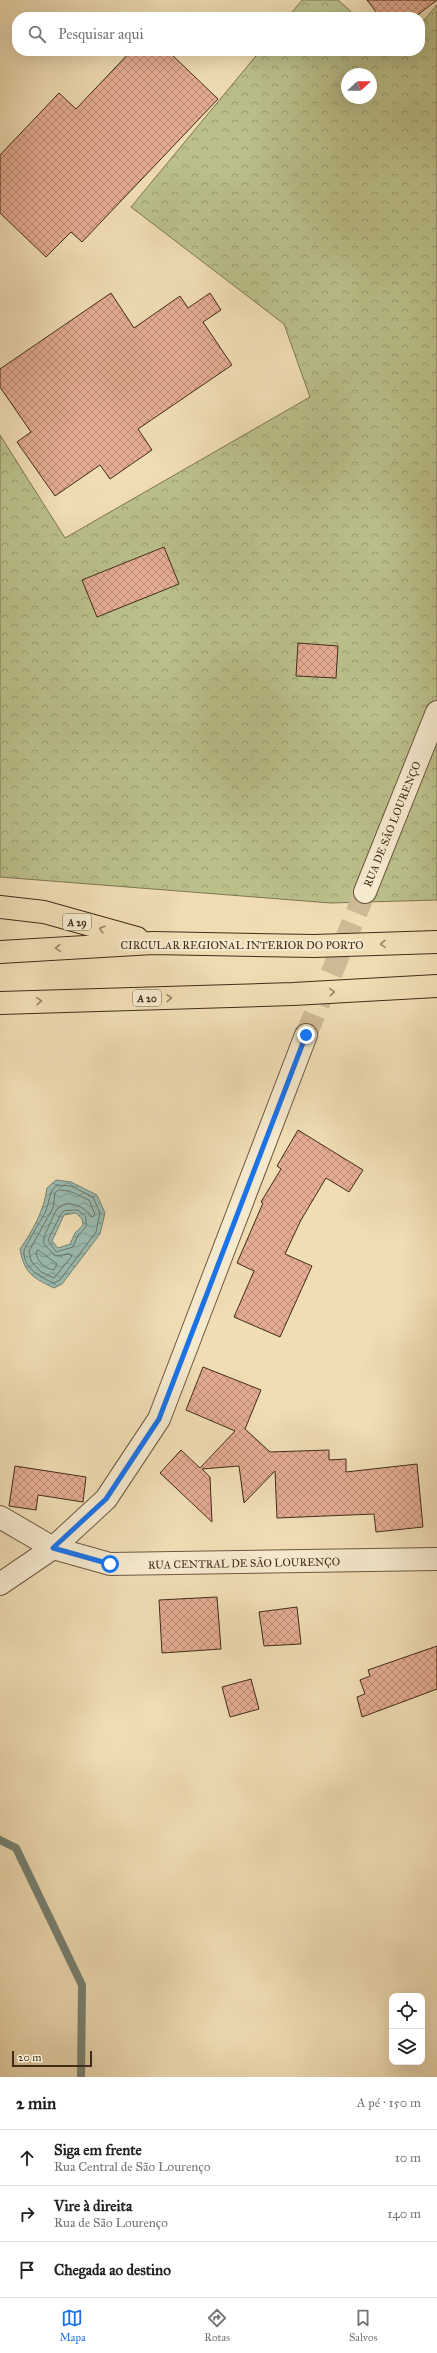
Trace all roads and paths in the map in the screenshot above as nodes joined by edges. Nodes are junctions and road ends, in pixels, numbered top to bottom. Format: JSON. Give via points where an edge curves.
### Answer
{"nodes":[{"id":1,"x":437,"y":712,"type":"edge"},
{"id":2,"x":365,"y":892,"type":"tunnel mouth"},
{"id":3,"x":0,"y":907,"type":"edge"},
{"id":4,"x":437,"y":942,"type":"edge"},
{"id":5,"x":153,"y":943,"type":"junction"},
{"id":6,"x":0,"y":952,"type":"edge"},
{"id":7,"x":437,"y":986,"type":"edge"},
{"id":8,"x":0,"y":1003,"type":"edge"},
{"id":9,"x":306,"y":1035,"type":"tunnel mouth"},
{"id":10,"x":0,"y":1517,"type":"edge"},
{"id":11,"x":53,"y":1548,"type":"junction"},
{"id":12,"x":437,"y":1559,"type":"edge"},
{"id":13,"x":3,"y":1579,"type":"edge"}],
"edges":[{"from":1,"to":2,"type":"street","name":"RUA DE SÃO LOURENÇO"},
{"from":5,"to":3,"type":"highway","number":"A 29","one_way":true,"via":[[44,912]]},
{"from":4,"to":5,"type":"highway","name":"CIRCULAR REGIONAL INTERIOR DO PORTO","one_way":true,"via":[[314,946]]},
{"from":5,"to":6,"type":"highway","name":"CIRCULAR REGIONAL INTERIOR DO PORTO","one_way":true},
{"from":8,"to":7,"type":"highway","number":"A 20","one_way":true,"via":[[293,994]]},
{"from":9,"to":11,"type":"street","via":[[159,1419],[106,1499]]},
{"from":10,"to":11,"type":"street","name":"RUA CENTRAL DE SÃO LOURENÇO"},
{"from":11,"to":12,"type":"street","name":"RUA CENTRAL DE SÃO LOURENÇO","via":[[110,1564]]},
{"from":11,"to":13,"type":"street"}]}
